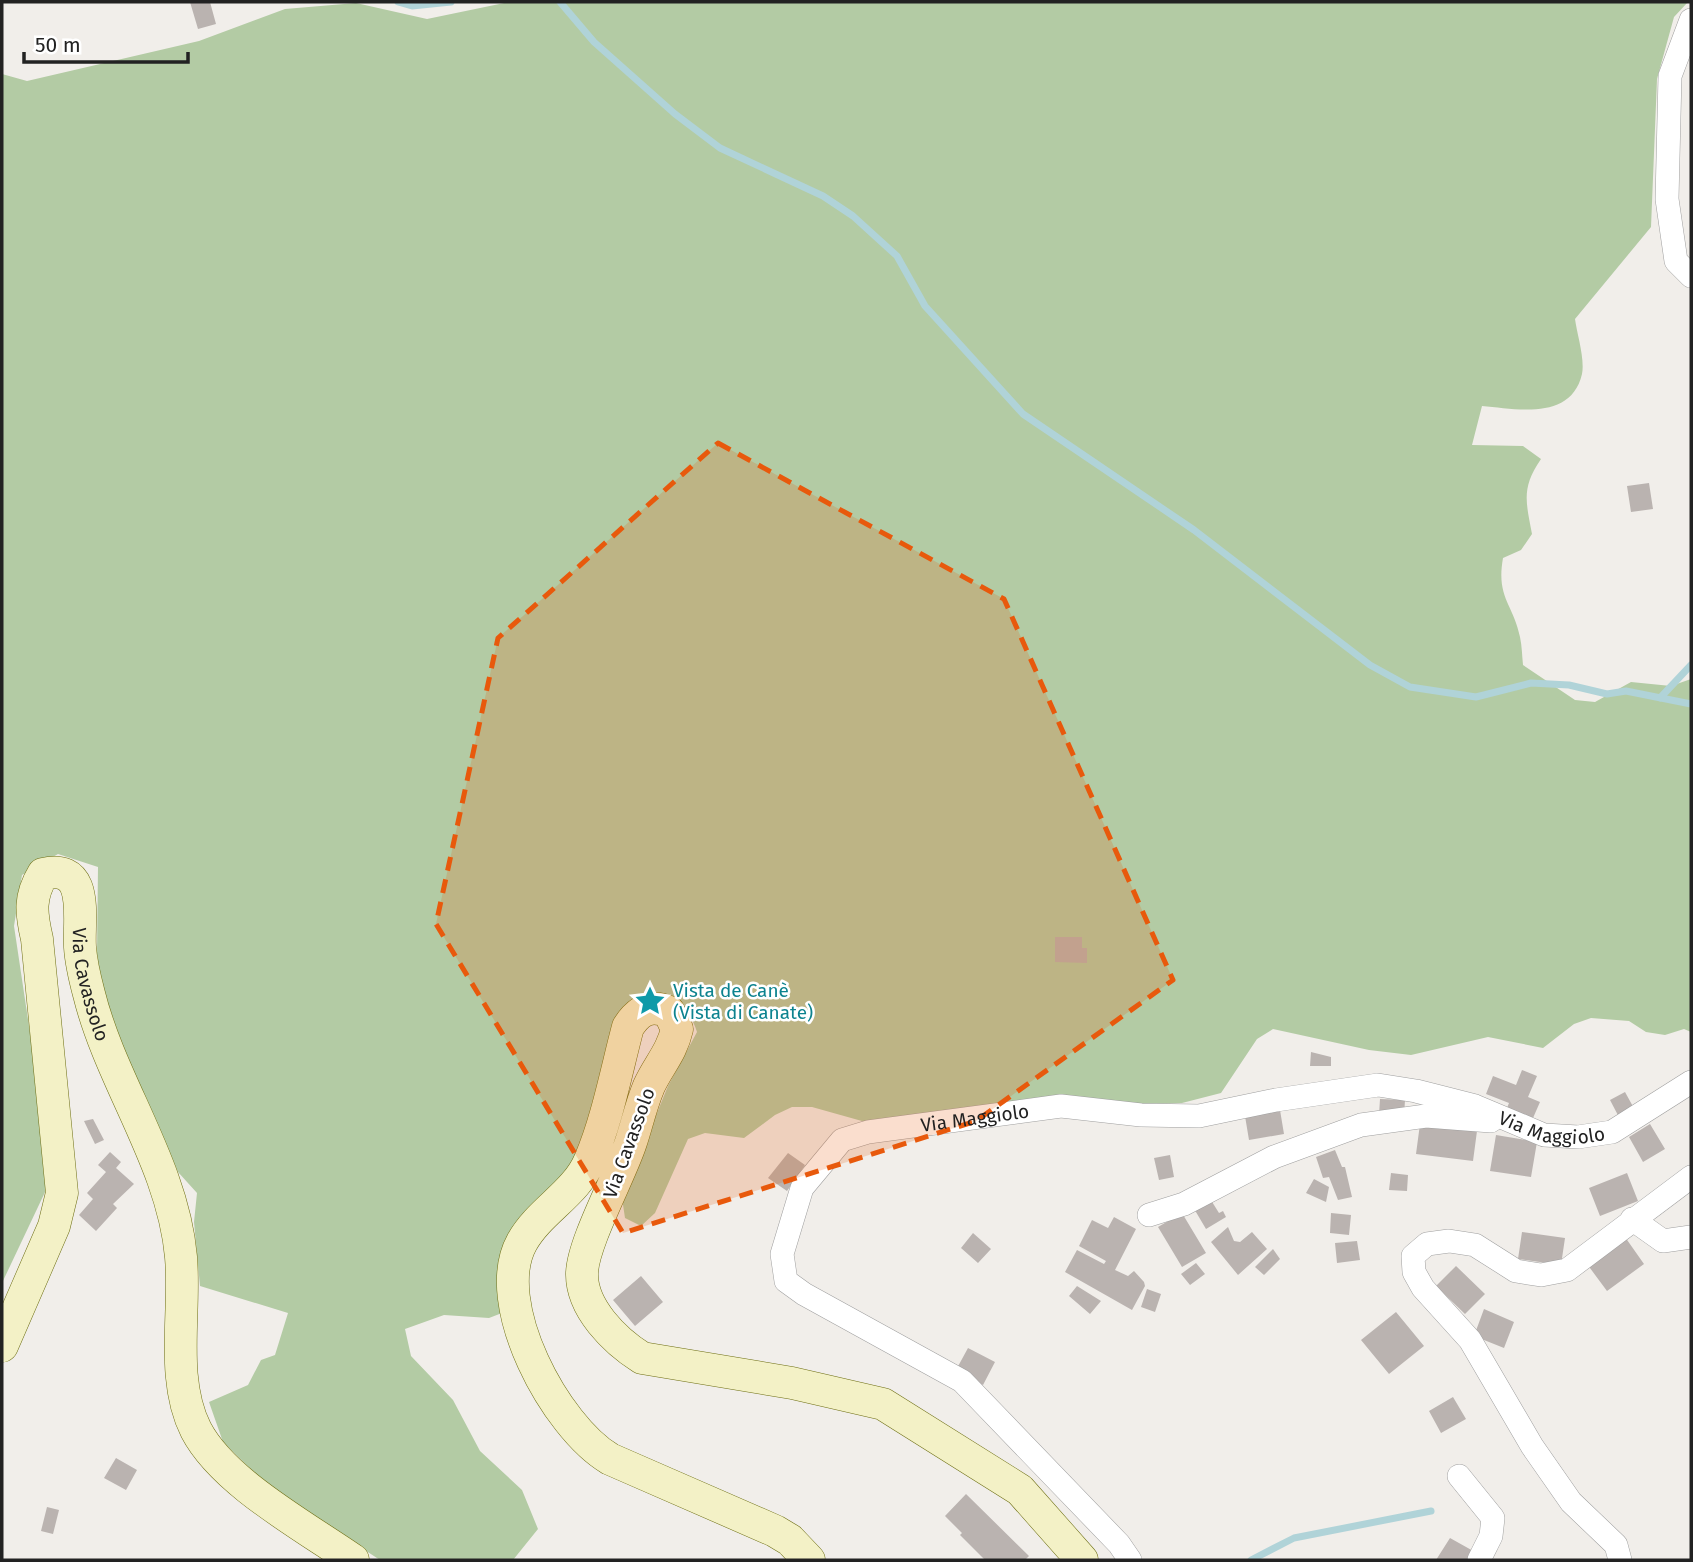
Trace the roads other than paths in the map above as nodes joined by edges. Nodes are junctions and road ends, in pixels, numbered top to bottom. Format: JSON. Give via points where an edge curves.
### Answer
{"nodes":[{"id":1,"x":1691,"y":20,"type":"edge"},
{"id":2,"x":1691,"y":276,"type":"edge"},
{"id":3,"x":1691,"y":1082,"type":"edge"},
{"id":4,"x":1508,"y":1122,"type":"junction"},
{"id":5,"x":1691,"y":1177,"type":"edge"},
{"id":6,"x":1149,"y":1215,"type":"dead end"},
{"id":7,"x":1632,"y":1219,"type":"junction"},
{"id":8,"x":1691,"y":1237,"type":"edge"},
{"id":9,"x":2,"y":1346,"type":"edge"},
{"id":10,"x":1459,"y":1476,"type":"dead end"},
{"id":11,"x":353,"y":1560,"type":"edge"},
{"id":12,"x":809,"y":1560,"type":"edge"},
{"id":13,"x":1082,"y":1560,"type":"edge"},
{"id":14,"x":1130,"y":1560,"type":"edge"},
{"id":15,"x":1479,"y":1560,"type":"edge"},
{"id":16,"x":1620,"y":1560,"type":"edge"}],
"edges":[{"from":1,"to":2,"type":"street","via":[[1670,76],[1667,199],[1676,261]]},
{"from":3,"to":4,"type":"street","name":"Via Maggiolo","via":[[1612,1132],[1544,1135]]},
{"from":4,"to":6,"type":"street","via":[[1426,1116],[1361,1125],[1274,1157],[1184,1204]]},
{"from":4,"to":14,"type":"street","name":"Via Maggiolo","via":[[1475,1106],[1378,1086],[1199,1115],[1141,1115],[1061,1106],[1020,1109],[868,1132],[842,1140],[827,1155],[802,1188],[782,1254],[786,1280],[962,1381]]},
{"from":5,"to":7,"type":"street"},
{"from":7,"to":8,"type":"street","via":[[1663,1241]]},
{"from":7,"to":16,"type":"street","via":[[1567,1269],[1541,1275],[1516,1271],[1475,1245],[1449,1241],[1427,1244],[1413,1256],[1414,1272],[1423,1288],[1470,1340],[1532,1446],[1571,1502],[1616,1545]]},
{"from":9,"to":11,"type":"main road","name":"Via Cavassolo","via":[[54,1226],[62,1193],[30,907],[35,887],[44,873],[53,871],[69,878],[82,900],[80,946],[95,1019],[172,1213],[181,1257],[182,1363],[192,1421],[229,1472]]},
{"from":10,"to":15,"type":"street","via":[[1493,1518],[1491,1536]]},
{"from":12,"to":13,"type":"main road","name":"Via Cavassolo","via":[[775,1531],[593,1448],[548,1387],[520,1333],[514,1271],[522,1242],[570,1190],[590,1160],[628,1027],[647,1009],[668,1012],[677,1029],[670,1054],[640,1107],[586,1258],[584,1288],[597,1314],[627,1348],[642,1357],[883,1404],[1020,1490]]}]}
